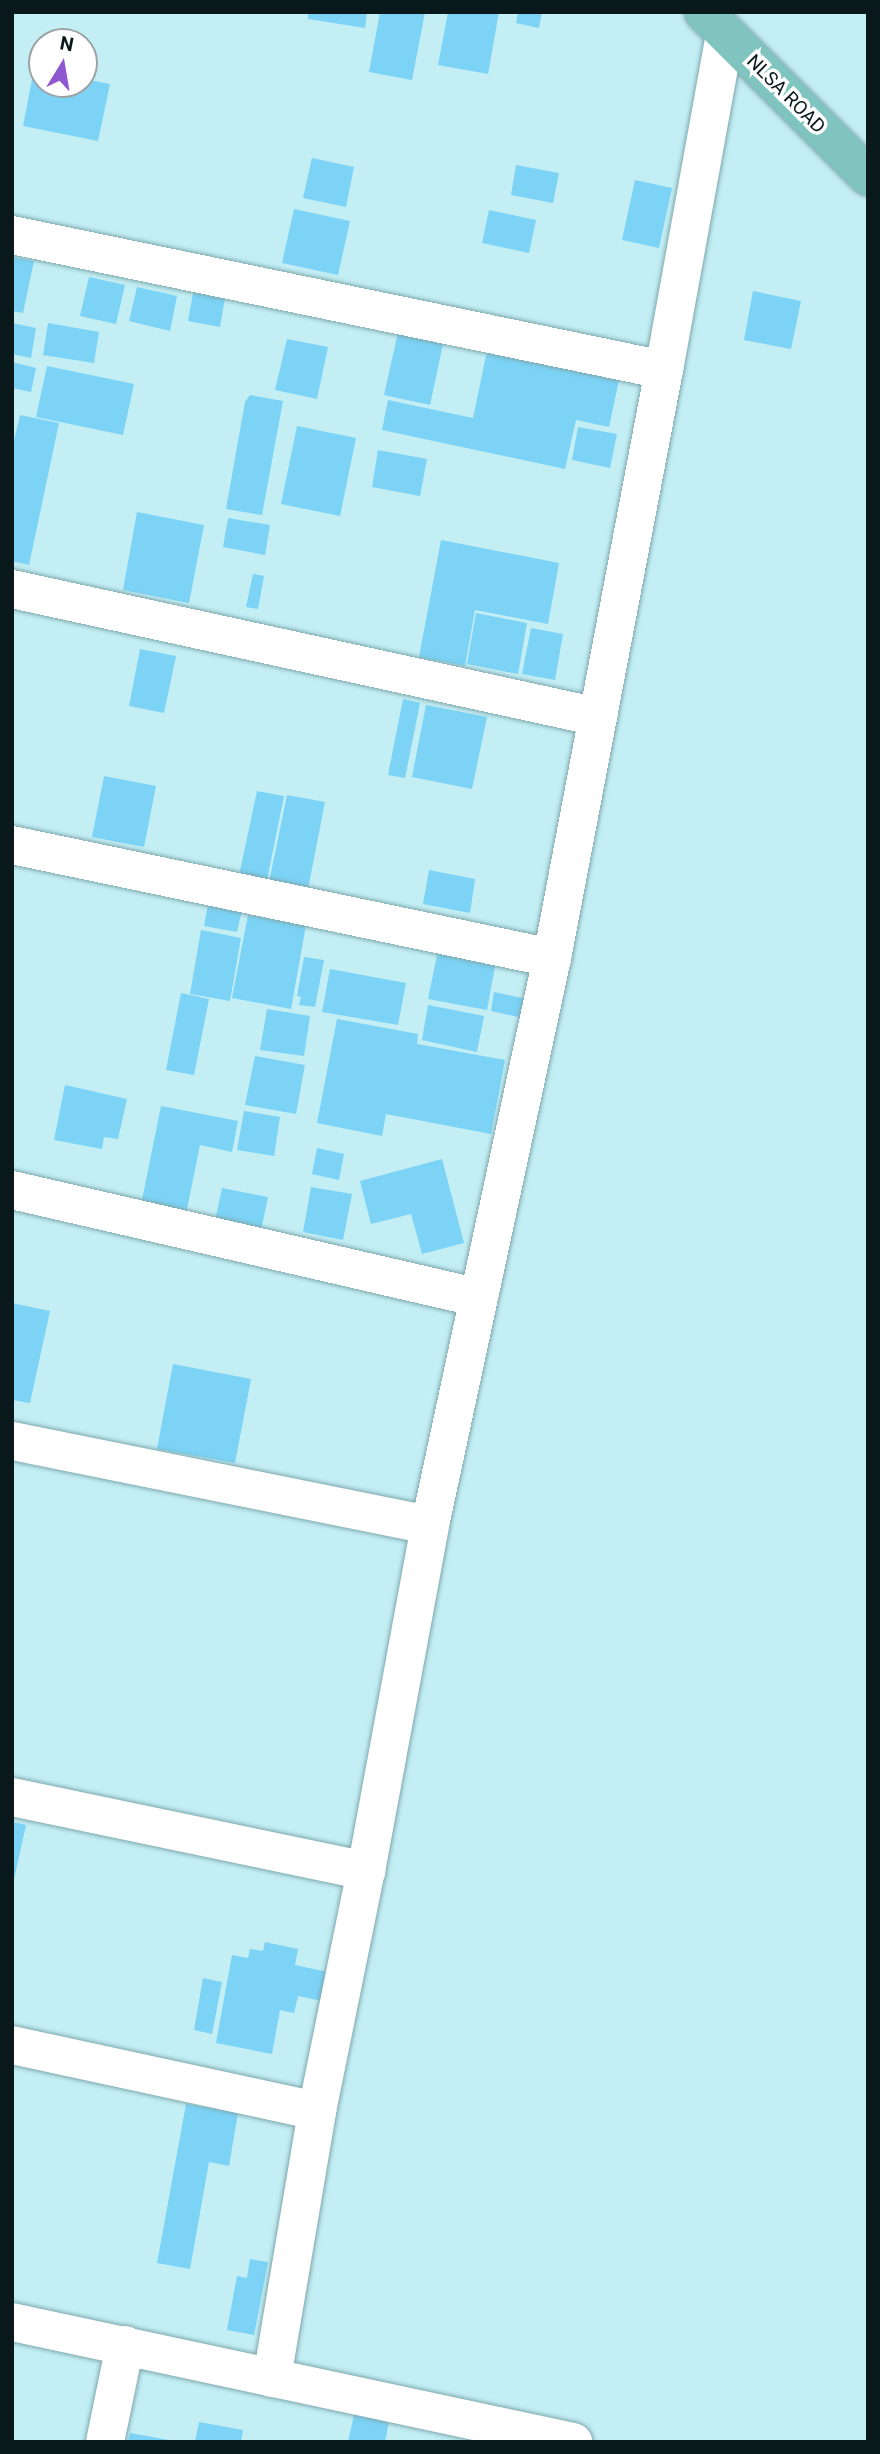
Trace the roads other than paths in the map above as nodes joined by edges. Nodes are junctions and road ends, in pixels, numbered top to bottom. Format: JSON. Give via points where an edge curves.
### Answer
{"nodes":[{"id":1,"x":715,"y":23,"type":"edge"},
{"id":2,"x":868,"y":176,"type":"edge"},
{"id":3,"x":12,"y":235,"type":"edge"},
{"id":4,"x":664,"y":370,"type":"junction"},
{"id":5,"x":12,"y":589,"type":"edge"},
{"id":6,"x":598,"y":717,"type":"junction"},
{"id":7,"x":12,"y":845,"type":"edge"},
{"id":8,"x":552,"y":958,"type":"junction"},
{"id":9,"x":12,"y":1190,"type":"edge"},
{"id":10,"x":477,"y":1297,"type":"junction"},
{"id":11,"x":12,"y":1441,"type":"edge"},
{"id":12,"x":430,"y":1525,"type":"junction"},
{"id":13,"x":12,"y":1797,"type":"edge"},
{"id":14,"x":366,"y":1871,"type":"junction"},
{"id":15,"x":12,"y":2045,"type":"edge"},
{"id":16,"x":317,"y":2111,"type":"junction"},
{"id":17,"x":12,"y":2322,"type":"edge"},
{"id":18,"x":125,"y":2345,"type":"junction"},
{"id":19,"x":272,"y":2378,"type":"junction"},
{"id":20,"x":424,"y":2426,"type":"edge"},
{"id":21,"x":104,"y":2442,"type":"edge"},
{"id":22,"x":573,"y":2442,"type":"edge"}],
"edges":[{"from":1,"to":2,"type":"main road","name":"NLSA ROAD"},
{"from":1,"to":4,"type":"street"},
{"from":3,"to":4,"type":"street"},
{"from":4,"to":6,"type":"street"},
{"from":5,"to":6,"type":"street"},
{"from":6,"to":8,"type":"street"},
{"from":7,"to":8,"type":"street"},
{"from":8,"to":10,"type":"street"},
{"from":9,"to":10,"type":"street"},
{"from":10,"to":12,"type":"street"},
{"from":11,"to":12,"type":"street"},
{"from":12,"to":14,"type":"street"},
{"from":13,"to":14,"type":"street"},
{"from":14,"to":16,"type":"street"},
{"from":15,"to":16,"type":"street"},
{"from":16,"to":19,"type":"street"},
{"from":17,"to":18,"type":"street"},
{"from":18,"to":19,"type":"street"},
{"from":18,"to":21,"type":"street"},
{"from":19,"to":20,"type":"street"},
{"from":20,"to":22,"type":"street"}]}
